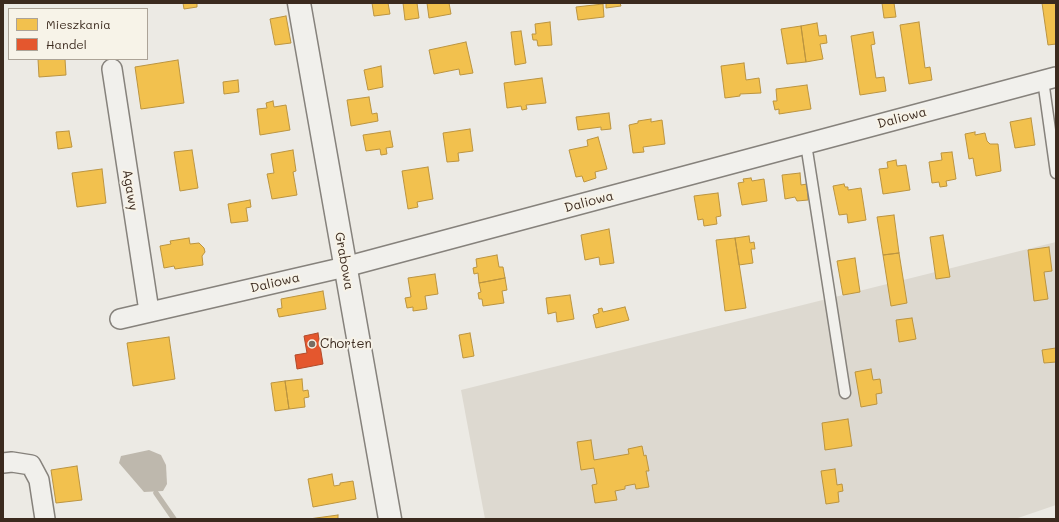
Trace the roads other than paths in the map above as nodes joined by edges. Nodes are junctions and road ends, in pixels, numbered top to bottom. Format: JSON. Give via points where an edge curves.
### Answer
{"nodes":[{"id":1,"x":299,"y":3,"type":"edge"},
{"id":2,"x":112,"y":69,"type":"dead end"},
{"id":3,"x":1049,"y":78,"type":"edge"},
{"id":4,"x":806,"y":144,"type":"junction"},
{"id":5,"x":1056,"y":173,"type":"edge"},
{"id":6,"x":345,"y":267,"type":"junction"},
{"id":7,"x":149,"y":311,"type":"junction"},
{"id":8,"x":120,"y":319,"type":"dead end"},
{"id":9,"x":845,"y":393,"type":"dead end"},
{"id":10,"x":3,"y":463,"type":"edge"},
{"id":11,"x":45,"y":519,"type":"edge"},
{"id":12,"x":390,"y":519,"type":"edge"}],
"edges":[{"from":1,"to":6,"type":"street","name":"Grabowa"},
{"from":2,"to":7,"type":"street","name":"Agawy"},
{"from":3,"to":4,"type":"street","name":"Daliowa"},
{"from":3,"to":5,"type":"lane"},
{"from":4,"to":6,"type":"street","name":"Daliowa"},
{"from":4,"to":9,"type":"lane"},
{"from":6,"to":7,"type":"street","name":"Daliowa"},
{"from":6,"to":12,"type":"street","name":"Grabowa"},
{"from":7,"to":8,"type":"street","name":"Daliowa"},
{"from":10,"to":11,"type":"street","via":[[31,465],[39,480]]}]}
